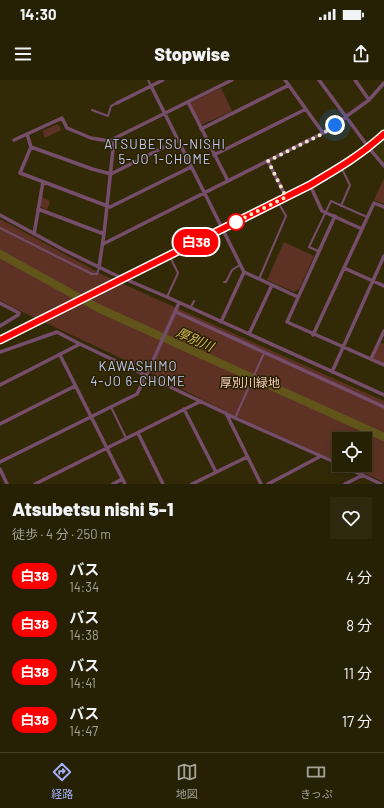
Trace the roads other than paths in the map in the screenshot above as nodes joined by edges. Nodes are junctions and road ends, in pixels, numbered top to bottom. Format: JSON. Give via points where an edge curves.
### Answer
{"nodes":[{"id":1,"x":148,"y":80,"type":"edge"},
{"id":2,"x":163,"y":80,"type":"edge"},
{"id":3,"x":231,"y":80,"type":"edge"},
{"id":4,"x":285,"y":80,"type":"edge"},
{"id":5,"x":319,"y":80,"type":"edge"},
{"id":6,"x":355,"y":80,"type":"edge"},
{"id":7,"x":384,"y":83,"type":"edge"},
{"id":8,"x":289,"y":85,"type":"junction"},
{"id":9,"x":151,"y":86,"type":"junction"},
{"id":10,"x":369,"y":100,"type":"junction"},
{"id":11,"x":188,"y":102,"type":"junction"},
{"id":12,"x":117,"y":103,"type":"joint"},
{"id":13,"x":306,"y":109,"type":"junction"},
{"id":14,"x":92,"y":110,"type":"dead end"},
{"id":15,"x":165,"y":114,"type":"junction"},
{"id":16,"x":346,"y":117,"type":"junction"},
{"id":17,"x":201,"y":129,"type":"junction"},
{"id":18,"x":324,"y":133,"type":"junction"},
{"id":19,"x":27,"y":134,"type":"junction"},
{"id":20,"x":384,"y":134,"type":"edge"},
{"id":21,"x":14,"y":140,"type":"dead end"},
{"id":22,"x":114,"y":140,"type":"junction"},
{"id":23,"x":178,"y":140,"type":"junction"},
{"id":24,"x":31,"y":147,"type":"junction"},
{"id":25,"x":369,"y":148,"type":"junction"},
{"id":26,"x":214,"y":155,"type":"junction"},
{"id":27,"x":268,"y":161,"type":"junction"},
{"id":28,"x":384,"y":166,"type":"edge"},
{"id":29,"x":191,"y":167,"type":"junction"},
{"id":30,"x":341,"y":167,"type":"junction"},
{"id":31,"x":111,"y":174,"type":"junction"},
{"id":32,"x":228,"y":181,"type":"junction"},
{"id":33,"x":43,"y":182,"type":"junction"},
{"id":34,"x":310,"y":185,"type":"junction"},
{"id":35,"x":204,"y":194,"type":"junction"},
{"id":36,"x":286,"y":197,"type":"junction"},
{"id":37,"x":277,"y":201,"type":"junction"},
{"id":38,"x":107,"y":206,"type":"junction"},
{"id":39,"x":341,"y":206,"type":"junction"},
{"id":40,"x":384,"y":207,"type":"edge"},
{"id":41,"x":38,"y":209,"type":"junction"},
{"id":42,"x":325,"y":212,"type":"junction"},
{"id":43,"x":0,"y":215,"type":"edge"},
{"id":44,"x":335,"y":216,"type":"junction"},
{"id":45,"x":367,"y":218,"type":"junction"},
{"id":46,"x":0,"y":228,"type":"edge"},
{"id":47,"x":222,"y":229,"type":"junction"},
{"id":48,"x":362,"y":229,"type":"junction"},
{"id":49,"x":34,"y":234,"type":"junction"},
{"id":50,"x":104,"y":234,"type":"junction"},
{"id":51,"x":103,"y":244,"type":"junction"},
{"id":52,"x":319,"y":252,"type":"junction"},
{"id":53,"x":170,"y":256,"type":"junction"},
{"id":54,"x":384,"y":256,"type":"edge"},
{"id":55,"x":240,"y":265,"type":"junction"},
{"id":56,"x":99,"y":267,"type":"junction"},
{"id":57,"x":344,"y":268,"type":"junction"},
{"id":58,"x":244,"y":272,"type":"junction"},
{"id":59,"x":124,"y":278,"type":"junction"},
{"id":60,"x":259,"y":279,"type":"junction"},
{"id":61,"x":373,"y":281,"type":"junction"},
{"id":62,"x":224,"y":282,"type":"dead end"},
{"id":63,"x":272,"y":285,"type":"junction"},
{"id":64,"x":384,"y":286,"type":"edge"},
{"id":65,"x":167,"y":297,"type":"junction"},
{"id":66,"x":298,"y":297,"type":"junction"},
{"id":67,"x":194,"y":301,"type":"dead end"},
{"id":68,"x":0,"y":303,"type":"edge"},
{"id":69,"x":179,"y":303,"type":"junction"},
{"id":70,"x":190,"y":308,"type":"junction"},
{"id":71,"x":176,"y":312,"type":"junction"},
{"id":72,"x":221,"y":322,"type":"junction"},
{"id":73,"x":0,"y":326,"type":"edge"},
{"id":74,"x":384,"y":331,"type":"edge"},
{"id":75,"x":249,"y":334,"type":"junction"},
{"id":76,"x":313,"y":335,"type":"junction"},
{"id":77,"x":0,"y":340,"type":"edge"},
{"id":78,"x":382,"y":340,"type":"edge"},
{"id":79,"x":80,"y":344,"type":"junction"},
{"id":80,"x":343,"y":347,"type":"junction"},
{"id":81,"x":0,"y":352,"type":"edge"},
{"id":82,"x":263,"y":354,"type":"junction"},
{"id":83,"x":60,"y":355,"type":"junction"},
{"id":84,"x":370,"y":360,"type":"junction"},
{"id":85,"x":384,"y":365,"type":"edge"},
{"id":86,"x":332,"y":372,"type":"junction"},
{"id":87,"x":146,"y":376,"type":"junction"},
{"id":88,"x":0,"y":386,"type":"edge"},
{"id":89,"x":75,"y":386,"type":"junction"},
{"id":90,"x":384,"y":395,"type":"edge"},
{"id":91,"x":201,"y":401,"type":"junction"},
{"id":92,"x":111,"y":407,"type":"junction"},
{"id":93,"x":384,"y":407,"type":"edge"},
{"id":94,"x":184,"y":409,"type":"junction"},
{"id":95,"x":225,"y":413,"type":"junction"},
{"id":96,"x":91,"y":417,"type":"junction"},
{"id":97,"x":235,"y":418,"type":"junction"},
{"id":98,"x":0,"y":424,"type":"edge"},
{"id":99,"x":138,"y":433,"type":"junction"},
{"id":100,"x":126,"y":438,"type":"junction"},
{"id":101,"x":107,"y":449,"type":"junction"},
{"id":102,"x":321,"y":456,"type":"junction"},
{"id":103,"x":247,"y":457,"type":"junction"},
{"id":104,"x":332,"y":461,"type":"edge"},
{"id":105,"x":0,"y":462,"type":"edge"},
{"id":106,"x":0,"y":469,"type":"edge"},
{"id":107,"x":216,"y":472,"type":"junction"},
{"id":108,"x":356,"y":472,"type":"edge"},
{"id":109,"x":363,"y":475,"type":"junction"},
{"id":110,"x":122,"y":479,"type":"junction"},
{"id":111,"x":372,"y":479,"type":"junction"},
{"id":112,"x":7,"y":484,"type":"edge"},
{"id":113,"x":35,"y":484,"type":"edge"},
{"id":114,"x":113,"y":484,"type":"edge"},
{"id":115,"x":125,"y":484,"type":"edge"},
{"id":116,"x":164,"y":484,"type":"edge"},
{"id":117,"x":192,"y":484,"type":"edge"},
{"id":118,"x":261,"y":484,"type":"edge"},
{"id":119,"x":268,"y":484,"type":"edge"},
{"id":120,"x":345,"y":484,"type":"edge"},
{"id":121,"x":375,"y":484,"type":"edge"},
{"id":122,"x":380,"y":484,"type":"edge"}],
"edges":[{"from":1,"to":9,"type":"lane"},
{"from":2,"to":9,"type":"street"},
{"from":3,"to":11,"type":"street"},
{"from":4,"to":8,"type":"street"},
{"from":5,"to":16,"type":"street"},
{"from":6,"to":10,"type":"street"},
{"from":7,"to":10,"type":"street"},
{"from":8,"to":13,"type":"street"},
{"from":8,"to":17,"type":"street"},
{"from":9,"to":12,"type":"street"},
{"from":9,"to":15,"type":"street"},
{"from":10,"to":16,"type":"street"},
{"from":11,"to":15,"type":"street"},
{"from":11,"to":17,"type":"street"},
{"from":12,"to":14,"type":"lane","via":[[111,106],[108,116]]},
{"from":13,"to":18,"type":"street"},
{"from":13,"to":26,"type":"street"},
{"from":15,"to":22,"type":"street"},
{"from":15,"to":23,"type":"street"},
{"from":16,"to":18,"type":"street"},
{"from":16,"to":25,"type":"street"},
{"from":17,"to":26,"type":"street"},
{"from":18,"to":27,"type":"street"},
{"from":19,"to":21,"type":"street"},
{"from":19,"to":22,"type":"street","via":[[62,118],[67,128],[91,138],[109,142]]},
{"from":19,"to":24,"type":"street"},
{"from":20,"to":25,"type":"main road"},
{"from":22,"to":31,"type":"street"},
{"from":23,"to":29,"type":"street"},
{"from":23,"to":31,"type":"street"},
{"from":24,"to":31,"type":"street"},
{"from":24,"to":33,"type":"street","via":[[20,173]]},
{"from":25,"to":28,"type":"street"},
{"from":25,"to":30,"type":"main road"},
{"from":26,"to":32,"type":"street"},
{"from":27,"to":32,"type":"street"},
{"from":27,"to":36,"type":"street"},
{"from":29,"to":35,"type":"street"},
{"from":29,"to":38,"type":"street","via":[[110,207]]},
{"from":30,"to":34,"type":"main road"},
{"from":30,"to":39,"type":"lane","via":[[350,185]]},
{"from":31,"to":38,"type":"street"},
{"from":32,"to":35,"type":"street"},
{"from":33,"to":38,"type":"street"},
{"from":33,"to":41,"type":"street"},
{"from":34,"to":36,"type":"main road"},
{"from":34,"to":42,"type":"street","via":[[322,211]]},
{"from":35,"to":47,"type":"street"},
{"from":35,"to":51,"type":"street"},
{"from":36,"to":37,"type":"main road"},
{"from":37,"to":47,"type":"main road"},
{"from":37,"to":60,"type":"lane","via":[[286,216]]},
{"from":38,"to":50,"type":"street"},
{"from":39,"to":42,"type":"lane","via":[[331,201]]},
{"from":39,"to":45,"type":"lane"},
{"from":40,"to":45,"type":"street","via":[[374,203]]},
{"from":41,"to":49,"type":"street"},
{"from":41,"to":50,"type":"street"},
{"from":42,"to":44,"type":"street"},
{"from":42,"to":52,"type":"lane","via":[[309,247]]},
{"from":43,"to":49,"type":"street"},
{"from":44,"to":48,"type":"street"},
{"from":44,"to":52,"type":"street"},
{"from":45,"to":48,"type":"street"},
{"from":46,"to":56,"type":"lane","via":[[87,273],[96,275]]},
{"from":47,"to":53,"type":"main road"},
{"from":47,"to":55,"type":"street"},
{"from":48,"to":57,"type":"street"},
{"from":49,"to":56,"type":"street"},
{"from":50,"to":51,"type":"street"},
{"from":51,"to":56,"type":"street"},
{"from":52,"to":66,"type":"street"},
{"from":53,"to":59,"type":"main road"},
{"from":53,"to":65,"type":"lane","via":[[178,273]]},
{"from":54,"to":61,"type":"street"},
{"from":55,"to":58,"type":"street"},
{"from":55,"to":62,"type":"lane","via":[[232,270]]},
{"from":56,"to":59,"type":"street"},
{"from":57,"to":61,"type":"street"},
{"from":57,"to":76,"type":"street"},
{"from":58,"to":60,"type":"street"},
{"from":58,"to":72,"type":"street"},
{"from":59,"to":65,"type":"street"},
{"from":59,"to":77,"type":"main road"},
{"from":60,"to":63,"type":"street"},
{"from":61,"to":64,"type":"street"},
{"from":61,"to":80,"type":"street"},
{"from":63,"to":66,"type":"street"},
{"from":63,"to":75,"type":"street"},
{"from":65,"to":69,"type":"street"},
{"from":66,"to":76,"type":"street","via":[[287,322]]},
{"from":67,"to":70,"type":"lane"},
{"from":68,"to":73,"type":"street","via":[[19,312]]},
{"from":69,"to":70,"type":"street"},
{"from":69,"to":71,"type":"street"},
{"from":70,"to":72,"type":"street"},
{"from":71,"to":82,"type":"street"},
{"from":71,"to":87,"type":"street"},
{"from":72,"to":75,"type":"street"},
{"from":74,"to":78,"type":"street"},
{"from":75,"to":86,"type":"street"},
{"from":76,"to":80,"type":"street"},
{"from":78,"to":84,"type":"street"},
{"from":79,"to":81,"type":"street","via":[[57,332]]},
{"from":79,"to":83,"type":"street"},
{"from":79,"to":87,"type":"street"},
{"from":80,"to":84,"type":"street"},
{"from":80,"to":86,"type":"street"},
{"from":82,"to":93,"type":"street"},
{"from":82,"to":97,"type":"lane"},
{"from":83,"to":88,"type":"street"},
{"from":83,"to":89,"type":"street"},
{"from":84,"to":85,"type":"street"},
{"from":86,"to":90,"type":"street"},
{"from":87,"to":91,"type":"street"},
{"from":87,"to":92,"type":"street","via":[[137,394]]},
{"from":89,"to":96,"type":"street"},
{"from":89,"to":98,"type":"street"},
{"from":91,"to":94,"type":"street"},
{"from":91,"to":95,"type":"street"},
{"from":92,"to":96,"type":"street"},
{"from":92,"to":100,"type":"lane"},
{"from":94,"to":99,"type":"street"},
{"from":94,"to":107,"type":"street"},
{"from":95,"to":97,"type":"street"},
{"from":95,"to":103,"type":"street"},
{"from":96,"to":101,"type":"street"},
{"from":96,"to":105,"type":"street"},
{"from":97,"to":102,"type":"street"},
{"from":99,"to":100,"type":"street"},
{"from":99,"to":116,"type":"street"},
{"from":100,"to":101,"type":"street"},
{"from":101,"to":110,"type":"street"},
{"from":101,"to":113,"type":"street"},
{"from":102,"to":104,"type":"street"},
{"from":102,"to":119,"type":"street"},
{"from":103,"to":107,"type":"street"},
{"from":103,"to":118,"type":"street"},
{"from":106,"to":112,"type":"street"},
{"from":107,"to":117,"type":"street"},
{"from":108,"to":109,"type":"street"},
{"from":109,"to":111,"type":"street"},
{"from":109,"to":120,"type":"street"},
{"from":110,"to":114,"type":"street"},
{"from":110,"to":115,"type":"street"},
{"from":111,"to":121,"type":"street"},
{"from":111,"to":122,"type":"street"}]}
